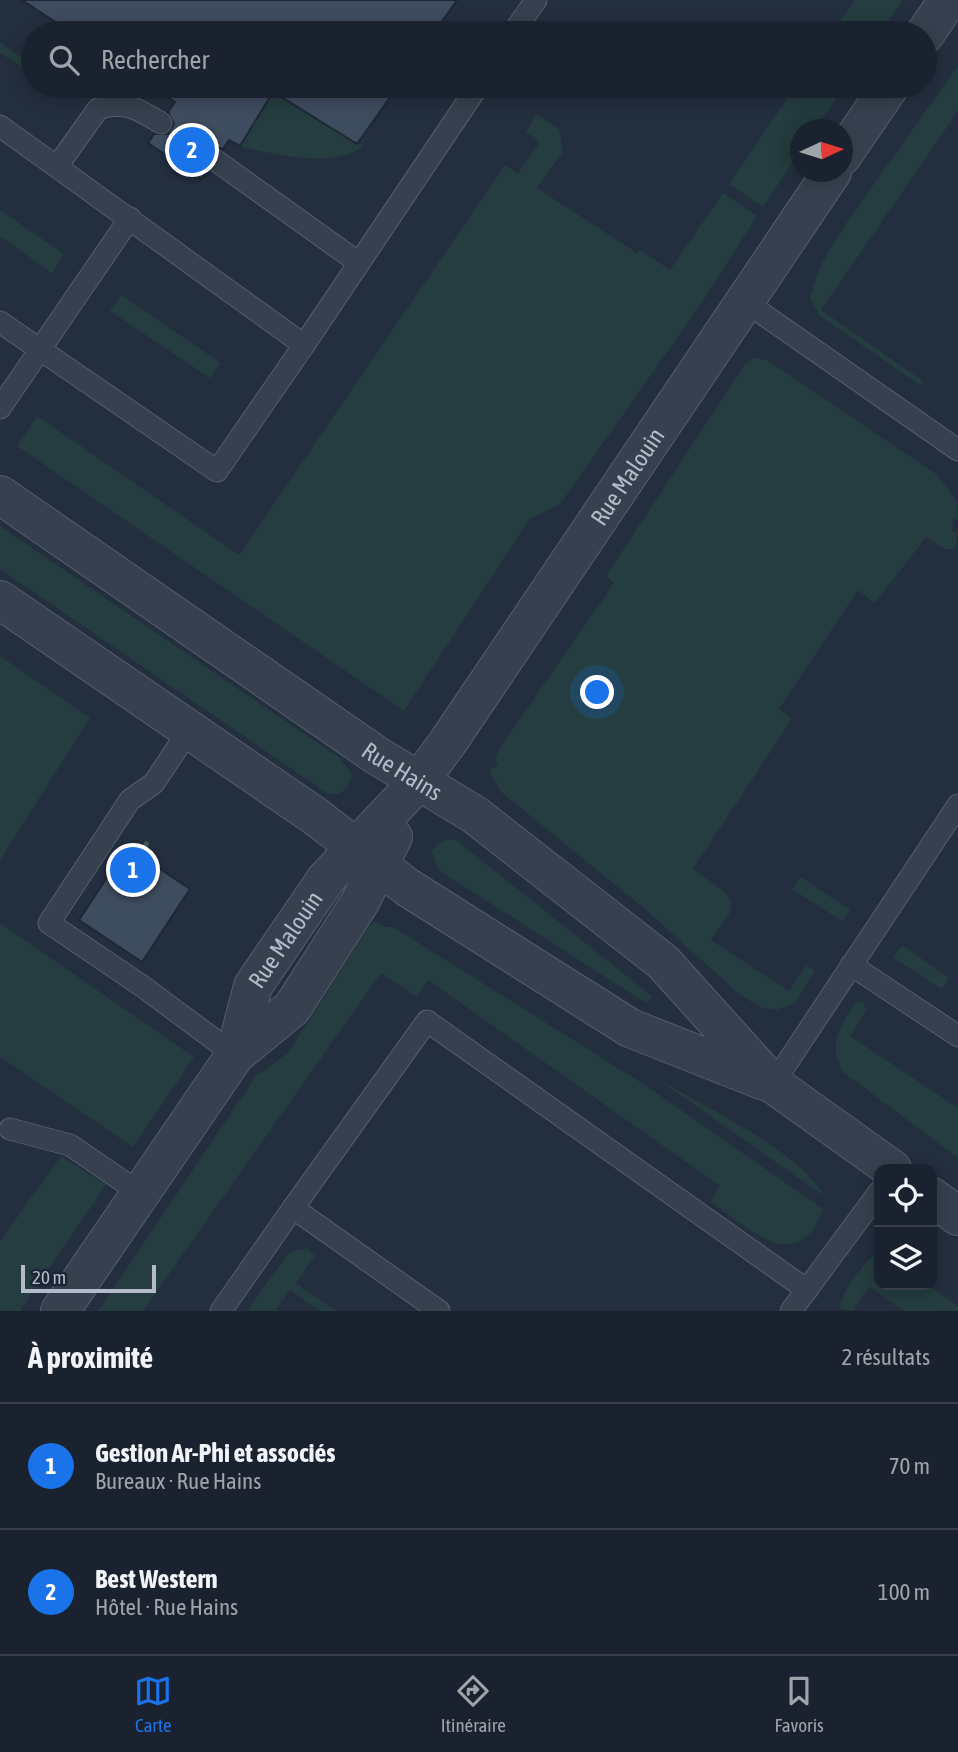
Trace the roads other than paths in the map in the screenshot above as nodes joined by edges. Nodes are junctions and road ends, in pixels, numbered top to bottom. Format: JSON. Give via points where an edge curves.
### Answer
{"nodes":[{"id":1,"x":536,"y":0,"type":"edge"},
{"id":2,"x":948,"y":0,"type":"edge"},
{"id":3,"x":521,"y":21,"type":"edge"},
{"id":4,"x":934,"y":21,"type":"edge"},
{"id":5,"x":470,"y":98,"type":"edge"},
{"id":6,"x":882,"y":98,"type":"edge"},
{"id":7,"x":161,"y":123,"type":"dead end"},
{"id":8,"x":0,"y":126,"type":"edge"},
{"id":9,"x":853,"y":140,"type":"edge"},
{"id":10,"x":215,"y":160,"type":"dead end"},
{"id":11,"x":58,"y":165,"type":"junction"},
{"id":12,"x":825,"y":182,"type":"edge"},
{"id":13,"x":130,"y":218,"type":"junction"},
{"id":14,"x":359,"y":263,"type":"junction"},
{"id":15,"x":744,"y":301,"type":"junction"},
{"id":16,"x":0,"y":322,"type":"edge"},
{"id":17,"x":304,"y":345,"type":"junction"},
{"id":18,"x":39,"y":350,"type":"junction"},
{"id":19,"x":0,"y":408,"type":"edge"},
{"id":20,"x":958,"y":450,"type":"edge"},
{"id":21,"x":0,"y":495,"type":"edge"},
{"id":22,"x":0,"y":600,"type":"edge"},
{"id":23,"x":189,"y":730,"type":"junction"},
{"id":24,"x":420,"y":780,"type":"junction"},
{"id":25,"x":958,"y":805,"type":"edge"},
{"id":26,"x":367,"y":856,"type":"junction"},
{"id":27,"x":851,"y":965,"type":"junction"},
{"id":28,"x":958,"y":1036,"type":"edge"},
{"id":29,"x":235,"y":1055,"type":"junction"},
{"id":30,"x":773,"y":1084,"type":"junction"},
{"id":31,"x":10,"y":1129,"type":"dead end"},
{"id":32,"x":885,"y":1164,"type":"edge"},
{"id":33,"x":140,"y":1193,"type":"junction"},
{"id":34,"x":874,"y":1199,"type":"edge"},
{"id":35,"x":937,"y":1201,"type":"edge"},
{"id":36,"x":293,"y":1208,"type":"junction"},
{"id":37,"x":958,"y":1216,"type":"edge"},
{"id":38,"x":807,"y":1290,"type":"junction"},
{"id":39,"x":793,"y":1310,"type":"edge"},
{"id":40,"x":60,"y":1311,"type":"edge"},
{"id":41,"x":220,"y":1311,"type":"edge"},
{"id":42,"x":439,"y":1311,"type":"edge"}],
"edges":[{"from":1,"to":3,"type":"lane"},
{"from":2,"to":4,"type":"street"},
{"from":5,"to":14,"type":"lane"},
{"from":6,"to":9,"type":"street"},
{"from":7,"to":11,"type":"lane","via":[[123,104],[98,108]]},
{"from":8,"to":11,"type":"lane"},
{"from":10,"to":14,"type":"lane"},
{"from":11,"to":13,"type":"lane"},
{"from":12,"to":15,"type":"street","name":"Rue Malouin"},
{"from":13,"to":17,"type":"lane"},
{"from":13,"to":18,"type":"lane"},
{"from":14,"to":17,"type":"lane"},
{"from":15,"to":20,"type":"lane"},
{"from":15,"to":24,"type":"street","name":"Rue Malouin"},
{"from":16,"to":18,"type":"lane"},
{"from":17,"to":18,"type":"lane","via":[[217,471]]},
{"from":18,"to":19,"type":"lane"},
{"from":21,"to":24,"type":"street","name":"Rue Hains","via":[[376,755]]},
{"from":22,"to":23,"type":"street","name":"Rue Hains"},
{"from":23,"to":26,"type":"street","name":"Rue Hains"},
{"from":23,"to":29,"type":"lane","via":[[154,783],[130,800],[49,923]]},
{"from":24,"to":26,"type":"street","name":"Rue Malouin"},
{"from":24,"to":30,"type":"street","name":"Rue Hains","via":[[468,810],[663,962]]},
{"from":25,"to":27,"type":"lane"},
{"from":26,"to":29,"type":"street","name":"Rue Malouin","via":[[326,879],[253,986]]},
{"from":26,"to":30,"type":"street","name":"Rue Hains","via":[[407,887],[631,1028]]},
{"from":27,"to":28,"type":"lane"},
{"from":27,"to":30,"type":"lane"},
{"from":29,"to":33,"type":"street","name":"Rue Malouin"},
{"from":30,"to":32,"type":"street","name":"Rue Hains"},
{"from":31,"to":33,"type":"lane","via":[[70,1144]]},
{"from":33,"to":40,"type":"street","name":"Rue Malouin"},
{"from":34,"to":38,"type":"lane"},
{"from":35,"to":37,"type":"street"},
{"from":36,"to":38,"type":"lane","via":[[427,1021]]},
{"from":36,"to":41,"type":"lane"},
{"from":36,"to":42,"type":"lane"},
{"from":38,"to":39,"type":"lane"}]}
